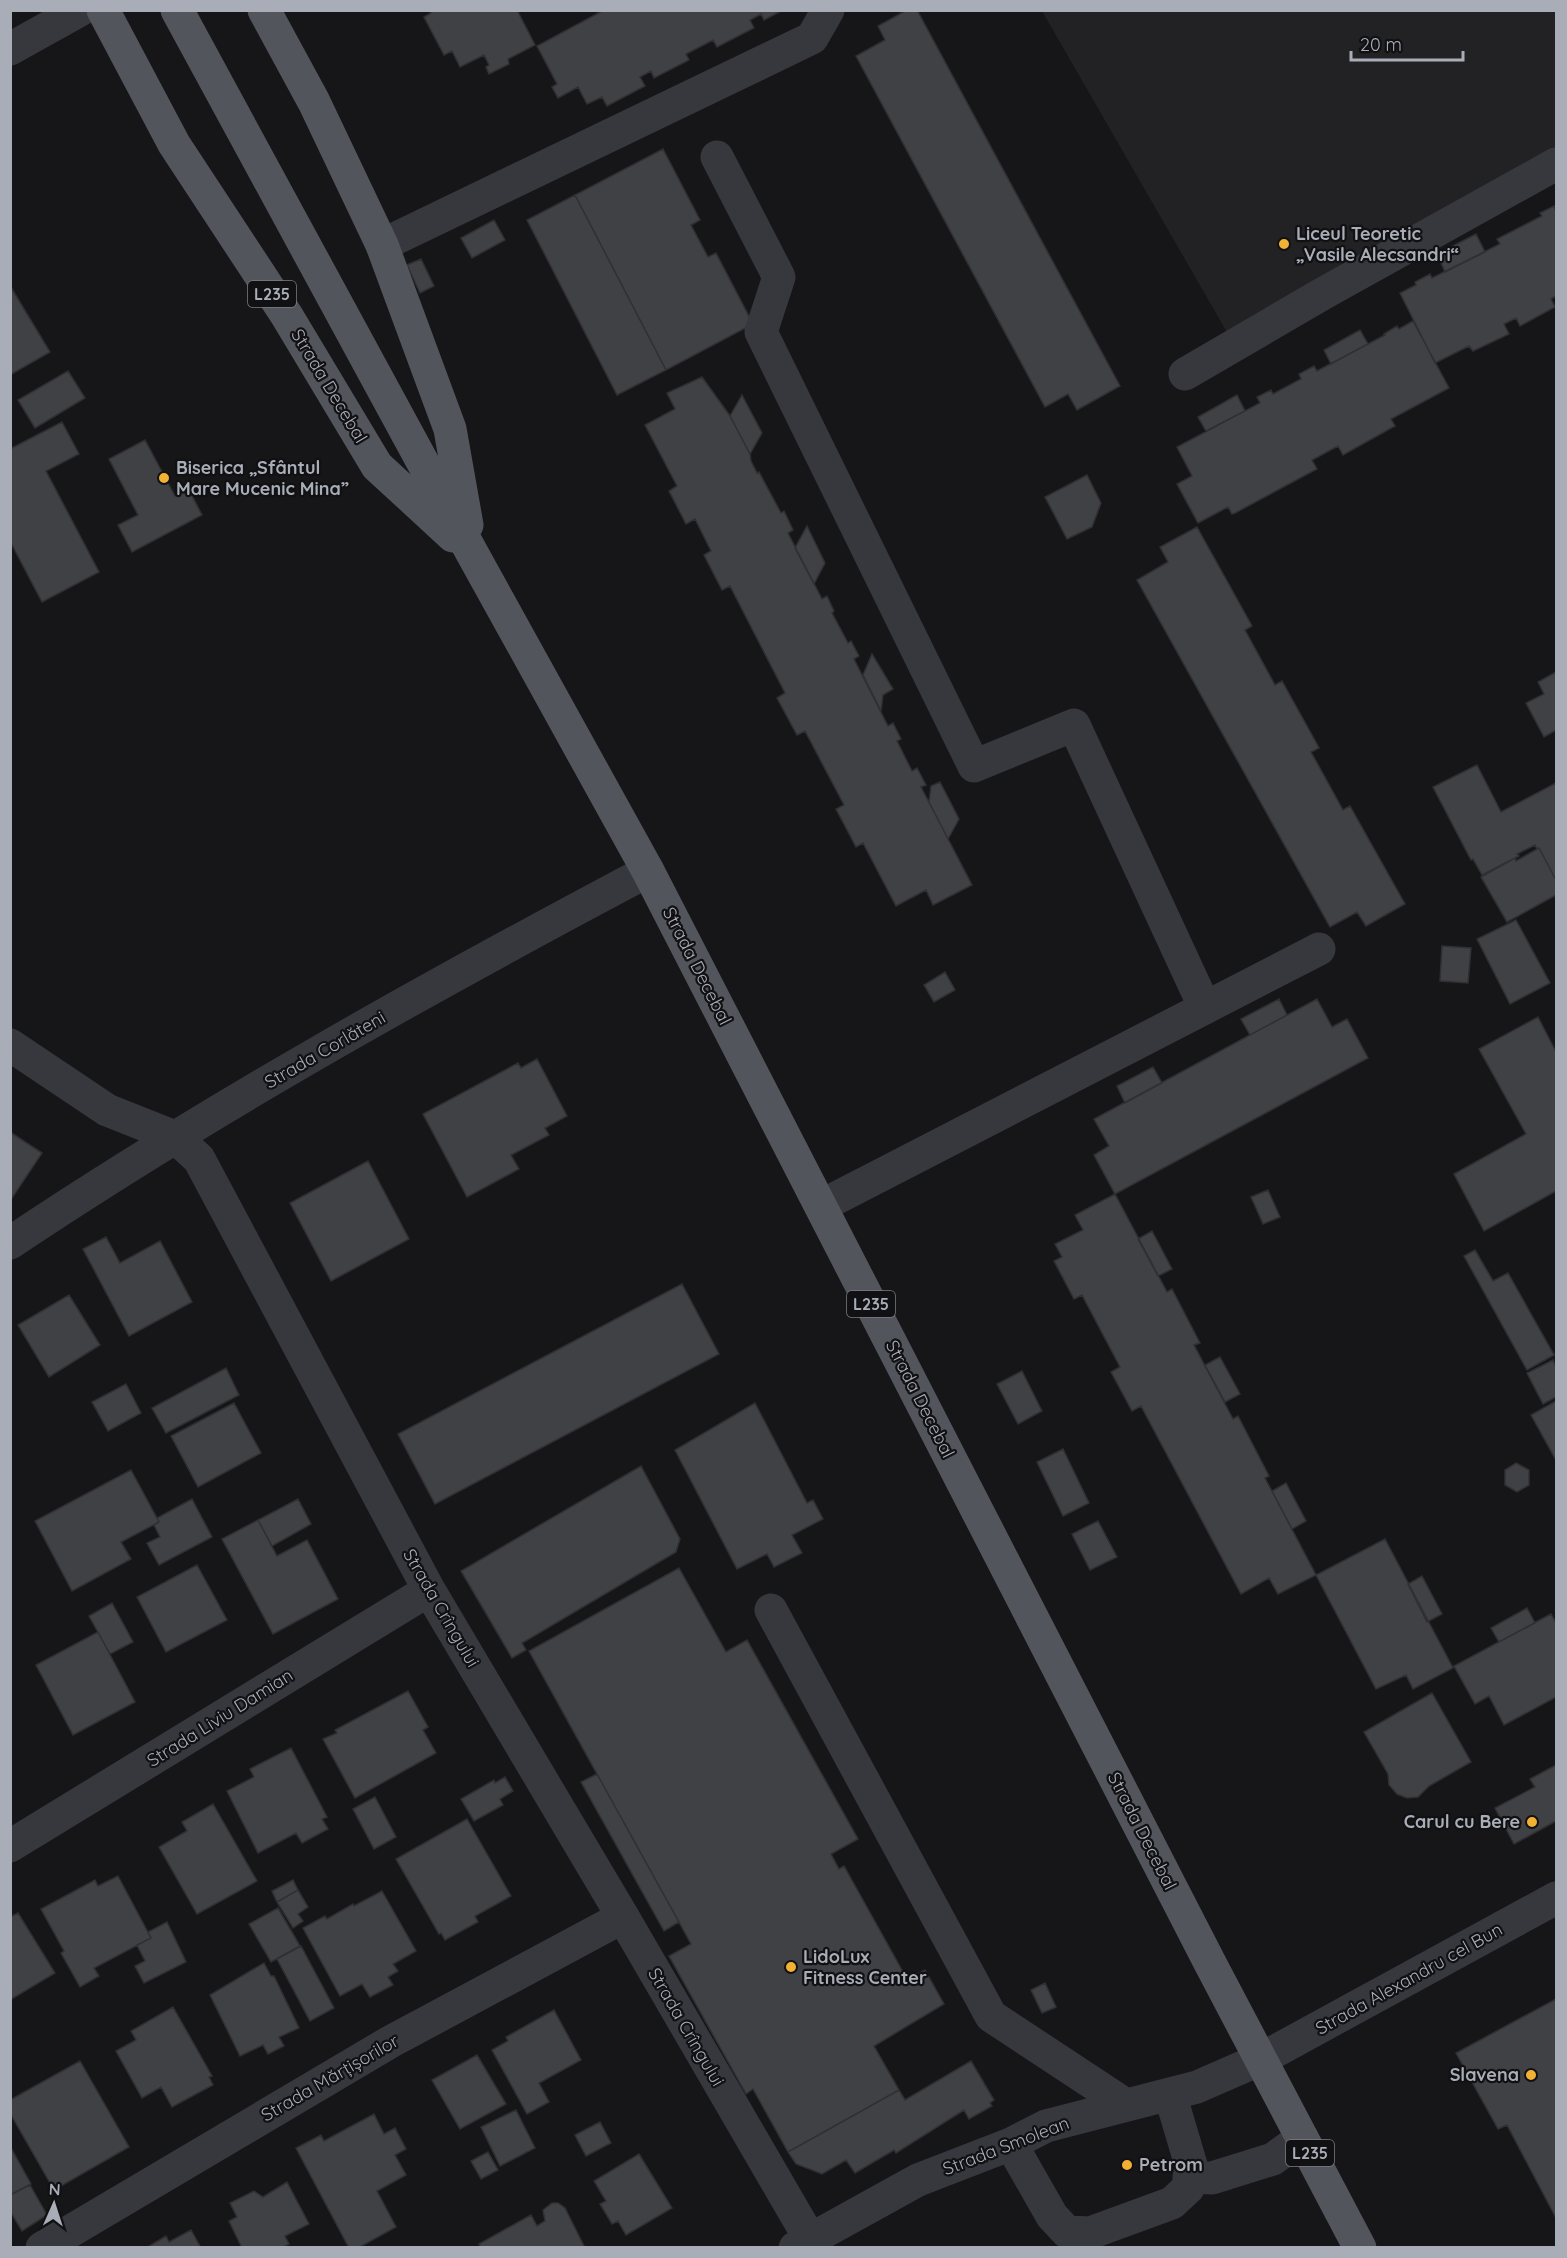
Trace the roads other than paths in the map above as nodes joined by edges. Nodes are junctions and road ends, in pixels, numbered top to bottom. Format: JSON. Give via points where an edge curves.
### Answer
{"nodes":[{"id":1,"x":80,"y":10,"type":"edge"},
{"id":2,"x":103,"y":10,"type":"edge"},
{"id":3,"x":177,"y":10,"type":"edge"},
{"id":4,"x":264,"y":10,"type":"edge"},
{"id":5,"x":828,"y":10,"type":"edge"},
{"id":6,"x":10,"y":49,"type":"edge"},
{"id":7,"x":717,"y":157,"type":"dead end"},
{"id":8,"x":1557,"y":164,"type":"edge"},
{"id":9,"x":382,"y":245,"type":"junction"},
{"id":10,"x":1185,"y":375,"type":"dead end"},
{"id":11,"x":472,"y":553,"type":"junction"},
{"id":12,"x":648,"y":871,"type":"junction"},
{"id":13,"x":1319,"y":949,"type":"dead end"},
{"id":14,"x":1204,"y":1008,"type":"junction"},
{"id":15,"x":10,"y":1045,"type":"edge"},
{"id":16,"x":175,"y":1137,"type":"junction"},
{"id":17,"x":821,"y":1206,"type":"junction"},
{"id":18,"x":10,"y":1243,"type":"edge"},
{"id":19,"x":429,"y":1590,"type":"junction"},
{"id":20,"x":771,"y":1610,"type":"dead end"},
{"id":21,"x":10,"y":1846,"type":"edge"},
{"id":22,"x":1557,"y":1899,"type":"edge"},
{"id":23,"x":623,"y":1917,"type":"junction"},
{"id":24,"x":1261,"y":2059,"type":"junction"},
{"id":25,"x":1170,"y":2094,"type":"junction"},
{"id":26,"x":1126,"y":2105,"type":"junction"},
{"id":27,"x":1302,"y":2139,"type":"junction"},
{"id":28,"x":1011,"y":2144,"type":"junction"},
{"id":29,"x":1189,"y":2177,"type":"junction"},
{"id":30,"x":803,"y":2243,"type":"edge"},
{"id":31,"x":42,"y":2247,"type":"edge"},
{"id":32,"x":1360,"y":2247,"type":"edge"}],
"edges":[{"from":1,"to":6,"type":"street"},
{"from":2,"to":11,"type":"main road","name":"Strada Decebal","number":"L235","via":[[174,144],[287,316],[377,466]]},
{"from":3,"to":11,"type":"main road","name":"Strada Decebal"},
{"from":4,"to":9,"type":"main road","name":"Strada Decebal","number":"L235","via":[[314,102]]},
{"from":5,"to":9,"type":"street","via":[[812,38]]},
{"from":7,"to":14,"type":"street","via":[[779,277],[761,332],[974,766],[1074,725]]},
{"from":8,"to":10,"type":"street"},
{"from":9,"to":11,"type":"main road","name":"Strada Decebal","number":"L235","via":[[450,429]]},
{"from":11,"to":12,"type":"main road","name":"Strada Decebal","number":"L235"},
{"from":12,"to":16,"type":"street","name":"Strada Corlăteni","via":[[479,960]]},
{"from":12,"to":17,"type":"main road","name":"Strada Decebal","number":"L235"},
{"from":13,"to":14,"type":"street"},
{"from":14,"to":17,"type":"street"},
{"from":15,"to":16,"type":"street","name":"Strada Crîngului","via":[[107,1110]]},
{"from":16,"to":18,"type":"street","name":"Strada Corlăteni"},
{"from":16,"to":19,"type":"street","name":"Strada Crîngului","via":[[199,1159]]},
{"from":17,"to":24,"type":"main road","name":"Strada Decebal","number":"L235"},
{"from":19,"to":21,"type":"street","name":"Strada Liviu Damian"},
{"from":19,"to":23,"type":"street","name":"Strada Crîngului"},
{"from":20,"to":26,"type":"street","via":[[991,2016]]},
{"from":22,"to":24,"type":"street","name":"Strada Alexandru cel Bun"},
{"from":23,"to":30,"type":"street","name":"Strada Crîngului"},
{"from":23,"to":31,"type":"street","name":"Strada Mărțișorilor","via":[[390,2042]]},
{"from":24,"to":25,"type":"street","name":"Strada Smolean","via":[[1197,2087]]},
{"from":24,"to":27,"type":"main road","name":"Strada Decebal","number":"L235"},
{"from":25,"to":26,"type":"street","name":"Strada Smolean"},
{"from":25,"to":29,"type":"street","via":[[1191,2165]]},
{"from":26,"to":28,"type":"street","name":"Strada Smolean","via":[[1046,2126]]},
{"from":27,"to":29,"type":"street","via":[[1273,2160],[1212,2178]]},
{"from":27,"to":32,"type":"main road","name":"Strada Decebal","number":"L235"},
{"from":28,"to":29,"type":"street","via":[[1052,2216],[1067,2232],[1090,2233],[1172,2203],[1188,2188]]},
{"from":28,"to":30,"type":"street","name":"Strada Smolean","via":[[918,2180]]}]}
